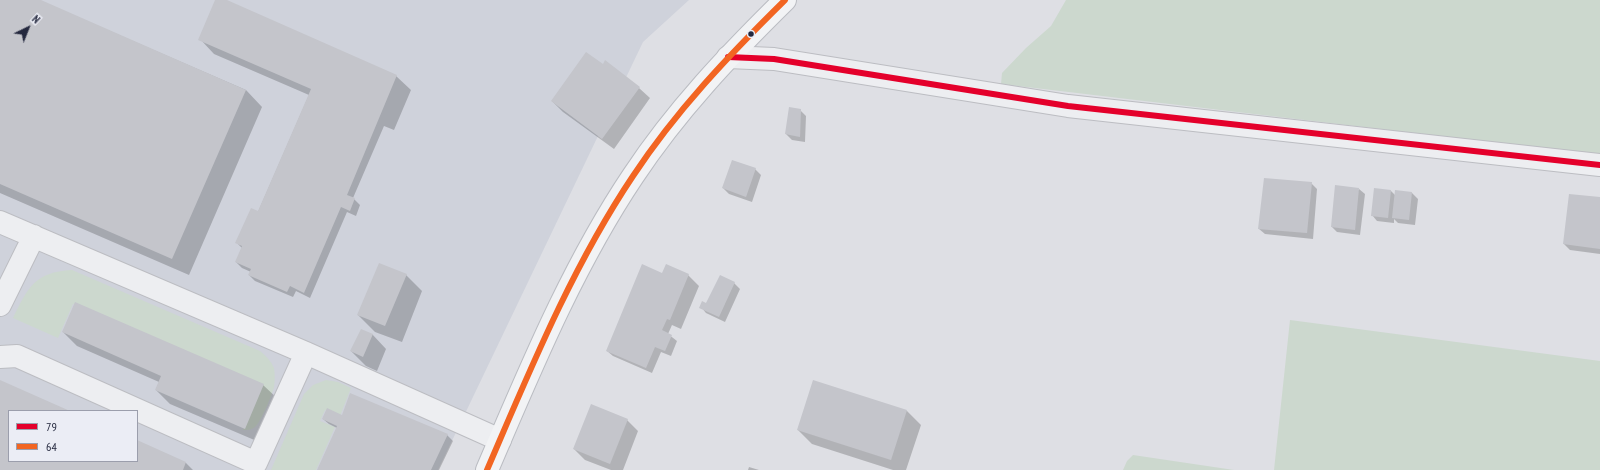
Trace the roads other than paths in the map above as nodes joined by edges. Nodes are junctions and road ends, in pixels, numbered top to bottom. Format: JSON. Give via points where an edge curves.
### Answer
{"nodes":[{"id":1,"x":784,"y":0,"type":"edge"},
{"id":2,"x":728,"y":56,"type":"junction"},
{"id":3,"x":1600,"y":165,"type":"edge"},
{"id":4,"x":0,"y":222,"type":"edge"},
{"id":5,"x":34,"y":236,"type":"junction"},
{"id":6,"x":0,"y":306,"type":"edge"},
{"id":7,"x":306,"y":353,"type":"junction"},
{"id":8,"x":0,"y":356,"type":"edge"},
{"id":9,"x":133,"y":410,"type":"edge"},
{"id":10,"x":138,"y":412,"type":"edge"},
{"id":11,"x":500,"y":440,"type":"junction"},
{"id":12,"x":255,"y":467,"type":"edge"},
{"id":13,"x":487,"y":470,"type":"edge"}],
"edges":[{"from":1,"to":2,"type":"main road"},
{"from":2,"to":3,"type":"street","via":[[774,60],[1068,106]]},
{"from":2,"to":11,"type":"main road","via":[[666,130],[605,220],[576,274]]},
{"from":4,"to":5,"type":"street"},
{"from":5,"to":6,"type":"street"},
{"from":5,"to":7,"type":"street"},
{"from":7,"to":11,"type":"street"},
{"from":7,"to":12,"type":"street"},
{"from":8,"to":9,"type":"street","via":[[17,356]]},
{"from":10,"to":12,"type":"street"},
{"from":11,"to":13,"type":"main road"}]}
